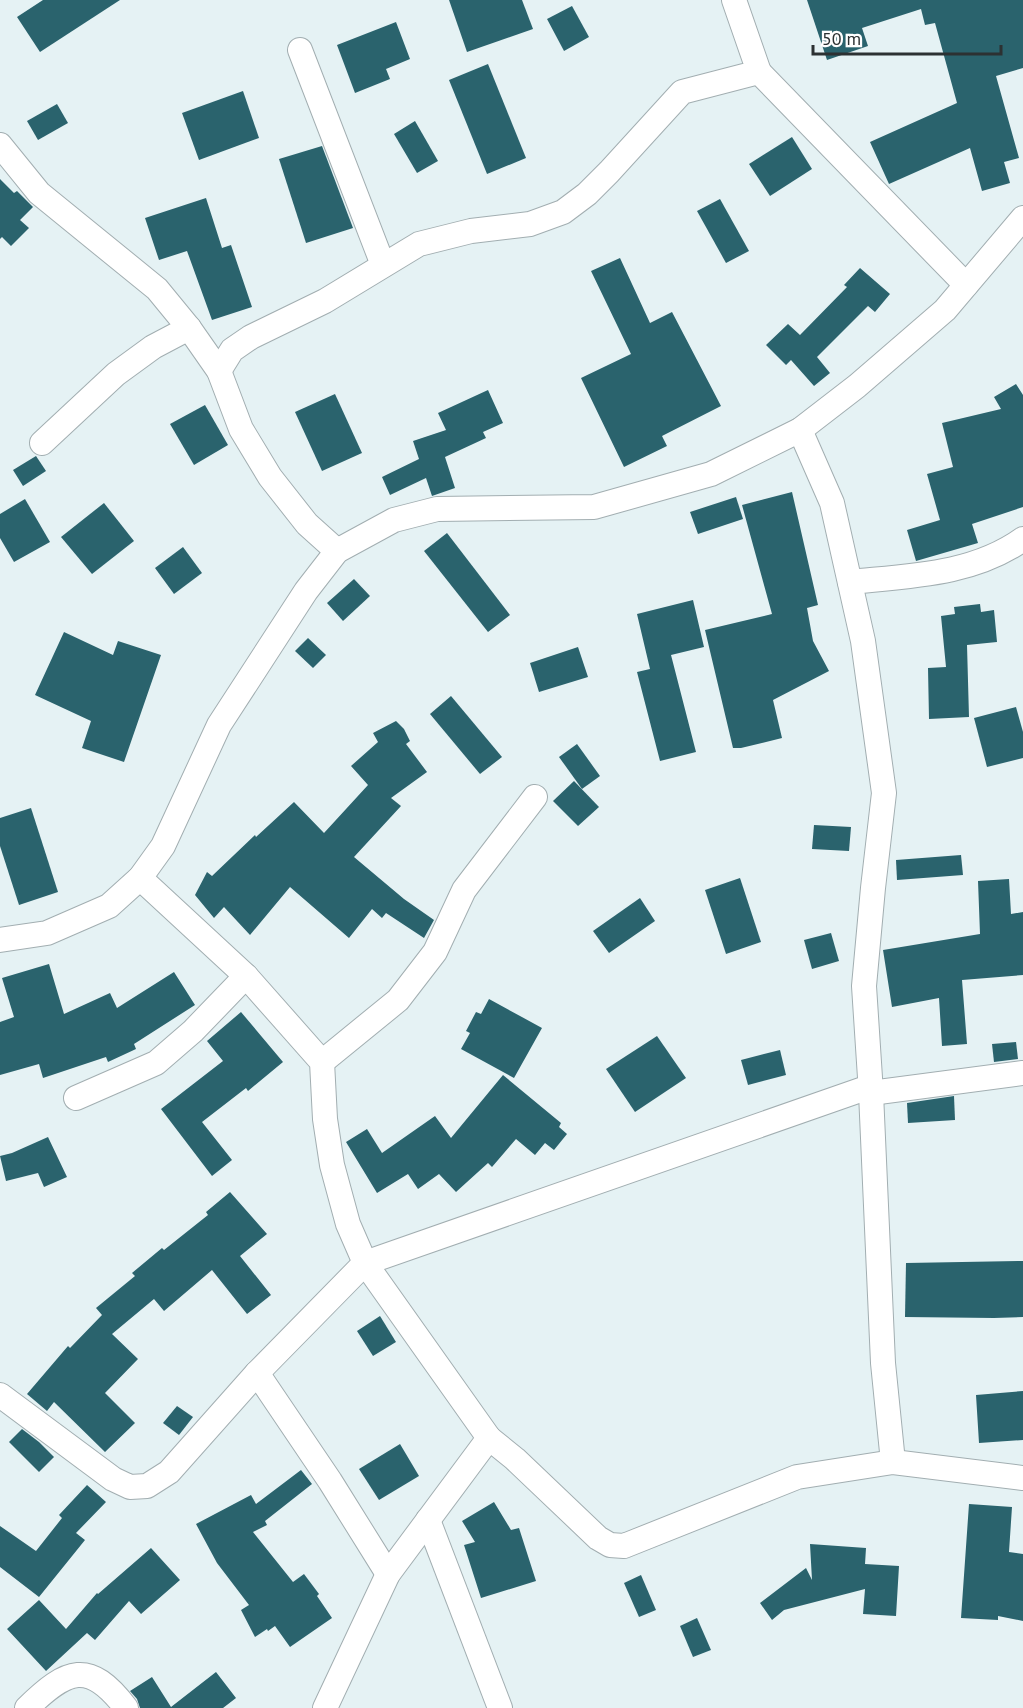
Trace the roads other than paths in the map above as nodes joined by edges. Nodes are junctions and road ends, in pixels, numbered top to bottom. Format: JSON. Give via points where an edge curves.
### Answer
{"nodes":[{"id":1,"x":734,"y":0,"type":"edge"},
{"id":2,"x":300,"y":50,"type":"dead end"},
{"id":3,"x":759,"y":72,"type":"junction"},
{"id":4,"x":0,"y":145,"type":"edge"},
{"id":5,"x":1023,"y":218,"type":"edge"},
{"id":6,"x":383,"y":265,"type":"junction"},
{"id":7,"x":966,"y":285,"type":"junction"},
{"id":8,"x":189,"y":328,"type":"junction"},
{"id":9,"x":219,"y":371,"type":"junction"},
{"id":10,"x":800,"y":430,"type":"junction"},
{"id":11,"x":42,"y":443,"type":"dead end"},
{"id":12,"x":1023,"y":539,"type":"edge"},
{"id":13,"x":337,"y":551,"type":"junction"},
{"id":14,"x":850,"y":582,"type":"junction"},
{"id":15,"x":535,"y":797,"type":"dead end"},
{"id":16,"x":140,"y":878,"type":"junction"},
{"id":17,"x":0,"y":940,"type":"edge"},
{"id":18,"x":246,"y":976,"type":"junction"},
{"id":19,"x":322,"y":1062,"type":"junction"},
{"id":20,"x":1023,"y":1073,"type":"edge"},
{"id":21,"x":870,"y":1090,"type":"junction"},
{"id":22,"x":76,"y":1098,"type":"dead end"},
{"id":23,"x":365,"y":1263,"type":"junction"},
{"id":24,"x":256,"y":1372,"type":"junction"},
{"id":25,"x":0,"y":1395,"type":"edge"},
{"id":26,"x":489,"y":1438,"type":"junction"},
{"id":27,"x":893,"y":1462,"type":"junction"},
{"id":28,"x":1023,"y":1478,"type":"edge"},
{"id":29,"x":428,"y":1520,"type":"junction"},
{"id":30,"x":388,"y":1574,"type":"junction"},
{"id":31,"x":27,"y":1708,"type":"edge"},
{"id":32,"x":126,"y":1708,"type":"edge"},
{"id":33,"x":325,"y":1708,"type":"edge"},
{"id":34,"x":500,"y":1708,"type":"edge"}],
"edges":[{"from":1,"to":3,"type":"street"},
{"from":2,"to":6,"type":"street"},
{"from":3,"to":6,"type":"street","via":[[682,92],[609,172],[563,212],[530,224],[471,231],[419,244]]},
{"from":3,"to":7,"type":"street"},
{"from":4,"to":8,"type":"street","via":[[39,193],[157,289]]},
{"from":5,"to":7,"type":"street"},
{"from":6,"to":9,"type":"street","via":[[325,301],[251,337],[232,350]]},
{"from":7,"to":10,"type":"street","via":[[945,310]]},
{"from":8,"to":9,"type":"street"},
{"from":8,"to":11,"type":"street","via":[[116,374]]},
{"from":9,"to":13,"type":"street","via":[[241,429],[270,477],[307,524]]},
{"from":10,"to":13,"type":"street","via":[[711,474],[594,507],[437,509],[394,520]]},
{"from":10,"to":14,"type":"street","via":[[832,503]]},
{"from":12,"to":14,"type":"street","via":[[981,562],[927,574]]},
{"from":13,"to":16,"type":"street","via":[[306,591],[219,725],[164,846]]},
{"from":14,"to":21,"type":"street","via":[[863,641],[885,793],[864,986]]},
{"from":15,"to":19,"type":"street","via":[[464,890],[435,952],[398,1000]]},
{"from":16,"to":17,"type":"street","via":[[109,906],[48,933]]},
{"from":16,"to":18,"type":"street"},
{"from":18,"to":19,"type":"street"},
{"from":18,"to":22,"type":"street","via":[[156,1063]]},
{"from":19,"to":23,"type":"street","via":[[332,1166],[348,1224]]},
{"from":20,"to":21,"type":"street"},
{"from":21,"to":23,"type":"street"},
{"from":21,"to":27,"type":"street","via":[[882,1363]]},
{"from":23,"to":24,"type":"street"},
{"from":23,"to":26,"type":"street"},
{"from":24,"to":25,"type":"street","via":[[169,1472],[147,1486],[130,1487],[113,1479]]},
{"from":24,"to":30,"type":"street"},
{"from":26,"to":27,"type":"street","via":[[598,1538],[610,1545],[624,1546],[796,1478]]},
{"from":26,"to":29,"type":"street"},
{"from":27,"to":28,"type":"street"},
{"from":29,"to":30,"type":"street"},
{"from":29,"to":34,"type":"street"},
{"from":30,"to":33,"type":"street"},
{"from":31,"to":32,"type":"street","via":[[66,1677],[91,1675],[112,1689]]}]}
